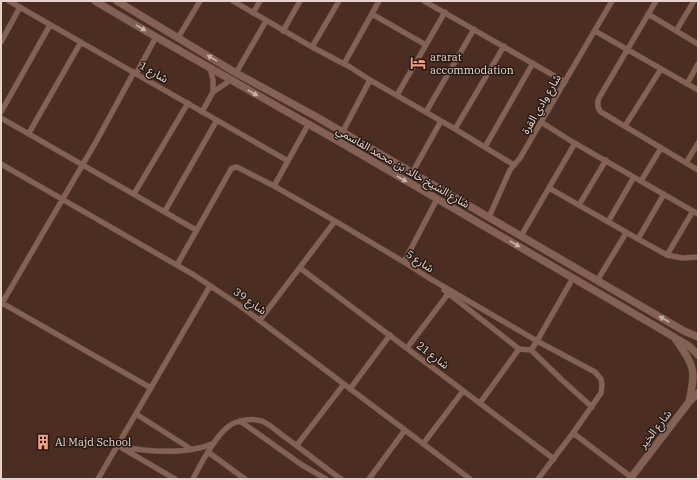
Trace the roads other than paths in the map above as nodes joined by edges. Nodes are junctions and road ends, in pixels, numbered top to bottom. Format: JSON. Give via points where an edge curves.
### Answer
{"nodes":[{"id":1,"x":9,"y":1,"type":"edge"},
{"id":2,"x":95,"y":1,"type":"edge"},
{"id":3,"x":117,"y":1,"type":"edge"},
{"id":4,"x":200,"y":1,"type":"edge"},
{"id":5,"x":233,"y":1,"type":"edge"},
{"id":6,"x":260,"y":1,"type":"edge"},
{"id":7,"x":300,"y":1,"type":"edge"},
{"id":8,"x":339,"y":1,"type":"edge"},
{"id":9,"x":379,"y":1,"type":"edge"},
{"id":10,"x":424,"y":1,"type":"edge"},
{"id":11,"x":612,"y":1,"type":"edge"},
{"id":12,"x":656,"y":1,"type":"edge"},
{"id":13,"x":694,"y":1,"type":"edge"},
{"id":14,"x":104,"y":6,"type":"junction"},
{"id":15,"x":20,"y":7,"type":"junction"},
{"id":16,"x":134,"y":11,"type":"junction"},
{"id":17,"x":445,"y":12,"type":"junction"},
{"id":18,"x":253,"y":13,"type":"junction"},
{"id":19,"x":372,"y":14,"type":"junction"},
{"id":20,"x":648,"y":14,"type":"junction"},
{"id":21,"x":266,"y":21,"type":"junction"},
{"id":22,"x":50,"y":25,"type":"junction"},
{"id":23,"x":474,"y":29,"type":"junction"},
{"id":24,"x":283,"y":31,"type":"junction"},
{"id":25,"x":595,"y":31,"type":"junction"},
{"id":26,"x":676,"y":31,"type":"junction"},
{"id":27,"x":156,"y":37,"type":"junction"},
{"id":28,"x":178,"y":38,"type":"junction"},
{"id":29,"x":1,"y":42,"type":"edge"},
{"id":30,"x":81,"y":42,"type":"junction"},
{"id":31,"x":698,"y":44,"type":"edge"},
{"id":32,"x":426,"y":45,"type":"junction"},
{"id":33,"x":504,"y":46,"type":"junction"},
{"id":34,"x":312,"y":47,"type":"junction"},
{"id":35,"x":627,"y":49,"type":"junction"},
{"id":36,"x":533,"y":63,"type":"junction"},
{"id":37,"x":344,"y":64,"type":"junction"},
{"id":38,"x":698,"y":64,"type":"edge"},
{"id":39,"x":210,"y":68,"type":"junction"},
{"id":40,"x":661,"y":69,"type":"junction"},
{"id":41,"x":135,"y":73,"type":"junction"},
{"id":42,"x":236,"y":73,"type":"junction"},
{"id":43,"x":231,"y":80,"type":"junction"},
{"id":44,"x":370,"y":80,"type":"junction"},
{"id":45,"x":565,"y":82,"type":"junction"},
{"id":46,"x":687,"y":84,"type":"junction"},
{"id":47,"x":698,"y":90,"type":"edge"},
{"id":48,"x":213,"y":92,"type":"junction"},
{"id":49,"x":397,"y":95,"type":"junction"},
{"id":50,"x":188,"y":103,"type":"junction"},
{"id":51,"x":1,"y":112,"type":"edge"},
{"id":52,"x":202,"y":112,"type":"junction"},
{"id":53,"x":426,"y":112,"type":"junction"},
{"id":54,"x":315,"y":116,"type":"junction"},
{"id":55,"x":294,"y":117,"type":"junction"},
{"id":56,"x":1,"y":118,"type":"edge"},
{"id":57,"x":217,"y":120,"type":"junction"},
{"id":58,"x":441,"y":121,"type":"junction"},
{"id":59,"x":542,"y":122,"type":"junction"},
{"id":60,"x":308,"y":125,"type":"junction"},
{"id":61,"x":625,"y":126,"type":"junction"},
{"id":62,"x":455,"y":129,"type":"junction"},
{"id":63,"x":29,"y":133,"type":"junction"},
{"id":64,"x":342,"y":133,"type":"junction"},
{"id":65,"x":575,"y":143,"type":"junction"},
{"id":66,"x":698,"y":143,"type":"edge"},
{"id":67,"x":485,"y":147,"type":"junction"},
{"id":68,"x":661,"y":148,"type":"junction"},
{"id":69,"x":606,"y":160,"type":"junction"},
{"id":70,"x":288,"y":161,"type":"junction"},
{"id":71,"x":686,"y":163,"type":"junction"},
{"id":72,"x":1,"y":164,"type":"edge"},
{"id":73,"x":82,"y":164,"type":"junction"},
{"id":74,"x":514,"y":165,"type":"junction"},
{"id":75,"x":698,"y":170,"type":"edge"},
{"id":76,"x":412,"y":173,"type":"junction"},
{"id":77,"x":634,"y":177,"type":"junction"},
{"id":78,"x":641,"y":181,"type":"junction"},
{"id":79,"x":274,"y":186,"type":"junction"},
{"id":80,"x":549,"y":188,"type":"junction"},
{"id":81,"x":134,"y":194,"type":"junction"},
{"id":82,"x":664,"y":194,"type":"junction"},
{"id":83,"x":62,"y":200,"type":"junction"},
{"id":84,"x":437,"y":200,"type":"junction"},
{"id":85,"x":579,"y":204,"type":"junction"},
{"id":86,"x":165,"y":211,"type":"junction"},
{"id":87,"x":696,"y":213,"type":"edge"},
{"id":88,"x":489,"y":217,"type":"junction"},
{"id":89,"x":335,"y":221,"type":"junction"},
{"id":90,"x":608,"y":222,"type":"junction"},
{"id":91,"x":196,"y":230,"type":"junction"},
{"id":92,"x":626,"y":233,"type":"junction"},
{"id":93,"x":521,"y":236,"type":"junction"},
{"id":94,"x":638,"y":239,"type":"junction"},
{"id":95,"x":667,"y":255,"type":"junction"},
{"id":96,"x":698,"y":257,"type":"edge"},
{"id":97,"x":404,"y":262,"type":"junction"},
{"id":98,"x":177,"y":265,"type":"junction"},
{"id":99,"x":300,"y":268,"type":"junction"},
{"id":100,"x":429,"y":278,"type":"junction"},
{"id":101,"x":573,"y":278,"type":"junction"},
{"id":102,"x":597,"y":281,"type":"junction"},
{"id":103,"x":210,"y":286,"type":"junction"},
{"id":104,"x":448,"y":294,"type":"junction"},
{"id":105,"x":2,"y":304,"type":"edge"},
{"id":106,"x":260,"y":320,"type":"junction"},
{"id":107,"x":684,"y":331,"type":"junction"},
{"id":108,"x":698,"y":332,"type":"edge"},
{"id":109,"x":390,"y":335,"type":"junction"},
{"id":110,"x":698,"y":337,"type":"edge"},
{"id":111,"x":675,"y":338,"type":"junction"},
{"id":112,"x":537,"y":341,"type":"junction"},
{"id":113,"x":407,"y":348,"type":"junction"},
{"id":114,"x":519,"y":349,"type":"junction"},
{"id":115,"x":531,"y":350,"type":"junction"},
{"id":116,"x":698,"y":355,"type":"edge"},
{"id":117,"x":344,"y":384,"type":"junction"},
{"id":118,"x":698,"y":385,"type":"edge"},
{"id":119,"x":151,"y":388,"type":"junction"},
{"id":120,"x":350,"y":389,"type":"junction"},
{"id":121,"x":463,"y":391,"type":"junction"},
{"id":122,"x":698,"y":393,"type":"edge"},
{"id":123,"x":698,"y":397,"type":"edge"},
{"id":124,"x":689,"y":402,"type":"junction"},
{"id":125,"x":480,"y":403,"type":"junction"},
{"id":126,"x":592,"y":407,"type":"junction"},
{"id":127,"x":136,"y":414,"type":"junction"},
{"id":128,"x":240,"y":421,"type":"junction"},
{"id":129,"x":405,"y":430,"type":"junction"},
{"id":130,"x":573,"y":433,"type":"junction"},
{"id":131,"x":214,"y":443,"type":"junction"},
{"id":132,"x":423,"y":444,"type":"junction"},
{"id":133,"x":297,"y":445,"type":"junction"},
{"id":134,"x":117,"y":446,"type":"junction"},
{"id":135,"x":191,"y":449,"type":"junction"},
{"id":136,"x":208,"y":452,"type":"junction"},
{"id":137,"x":554,"y":458,"type":"junction"},
{"id":138,"x":312,"y":470,"type":"junction"},
{"id":139,"x":631,"y":478,"type":"edge"},
{"id":140,"x":98,"y":479,"type":"edge"},
{"id":141,"x":175,"y":479,"type":"edge"},
{"id":142,"x":193,"y":479,"type":"edge"},
{"id":143,"x":245,"y":479,"type":"edge"},
{"id":144,"x":315,"y":479,"type":"edge"},
{"id":145,"x":326,"y":479,"type":"edge"},
{"id":146,"x":342,"y":479,"type":"edge"},
{"id":147,"x":369,"y":479,"type":"edge"},
{"id":148,"x":470,"y":479,"type":"edge"},
{"id":149,"x":538,"y":479,"type":"edge"}],
"edges":[{"from":1,"to":15,"type":"street","name":"شارع 1"},
{"from":2,"to":14,"type":"main road","name":"شارع الشيخ خالد بن محمد القاسمي"},
{"from":3,"to":16,"type":"main road","name":"شارع الشيخ خالد بن محمد القاسمي"},
{"from":4,"to":28,"type":"street"},
{"from":5,"to":18,"type":"street"},
{"from":6,"to":18,"type":"street"},
{"from":7,"to":24,"type":"street"},
{"from":8,"to":34,"type":"street"},
{"from":9,"to":19,"type":"street"},
{"from":10,"to":17,"type":"street"},
{"from":11,"to":25,"type":"street","name":"شارع وادي القرة"},
{"from":12,"to":20,"type":"street"},
{"from":13,"to":26,"type":"street"},
{"from":14,"to":16,"type":"main road","via":[[112,7],[131,17]]},
{"from":14,"to":27,"type":"main road","name":"شارع الشيخ خالد بن محمد القاسمي","one_way":true},
{"from":15,"to":22,"type":"street","name":"شارع 1"},
{"from":15,"to":29,"type":"street"},
{"from":16,"to":28,"type":"main road","name":"شارع الشيخ خالد بن محمد القاسمي"},
{"from":17,"to":23,"type":"street"},
{"from":17,"to":32,"type":"street"},
{"from":18,"to":21,"type":"street"},
{"from":19,"to":32,"type":"street"},
{"from":19,"to":37,"type":"street"},
{"from":20,"to":26,"type":"street"},
{"from":20,"to":35,"type":"street"},
{"from":21,"to":24,"type":"street"},
{"from":21,"to":42,"type":"street"},
{"from":22,"to":30,"type":"street","name":"شارع 1"},
{"from":22,"to":51,"type":"street"},
{"from":23,"to":33,"type":"street"},
{"from":23,"to":53,"type":"street"},
{"from":24,"to":34,"type":"street"},
{"from":25,"to":35,"type":"street"},
{"from":25,"to":45,"type":"street","name":"شارع وادي القرة"},
{"from":26,"to":31,"type":"street"},
{"from":27,"to":39,"type":"main road","name":"شارع الشيخ خالد بن محمد القاسمي"},
{"from":27,"to":41,"type":"street"},
{"from":42,"to":28,"type":"main road","name":"شارع الشيخ خالد بن محمد القاسمي","one_way":true},
{"from":30,"to":41,"type":"street","name":"شارع 1"},
{"from":30,"to":63,"type":"street"},
{"from":32,"to":49,"type":"street"},
{"from":33,"to":36,"type":"street"},
{"from":33,"to":62,"type":"street"},
{"from":34,"to":37,"type":"street"},
{"from":35,"to":40,"type":"street"},
{"from":35,"to":61,"type":"street","via":[[597,104],[601,112]]},
{"from":36,"to":45,"type":"street"},
{"from":36,"to":67,"type":"street"},
{"from":37,"to":44,"type":"street"},
{"from":38,"to":46,"type":"street"},
{"from":39,"to":43,"type":"main road","name":"شارع الشيخ خالد بن محمد القاسمي"},
{"from":39,"to":48,"type":"street"},
{"from":40,"to":46,"type":"street"},
{"from":40,"to":61,"type":"street"},
{"from":41,"to":50,"type":"street","name":"شارع 1"},
{"from":41,"to":73,"type":"street"},
{"from":42,"to":54,"type":"main road","name":"شارع الشيخ خالد بن محمد القاسمي"},
{"from":43,"to":48,"type":"street"},
{"from":43,"to":55,"type":"main road","name":"شارع الشيخ خالد بن محمد القاسمي","one_way":true},
{"from":44,"to":49,"type":"street"},
{"from":44,"to":64,"type":"street"},
{"from":45,"to":59,"type":"street","name":"شارع وادي القرة"},
{"from":46,"to":47,"type":"street"},
{"from":48,"to":52,"type":"street"},
{"from":49,"to":53,"type":"street"},
{"from":50,"to":52,"type":"street","name":"شارع 1"},
{"from":50,"to":81,"type":"street"},
{"from":52,"to":57,"type":"street","name":"شارع 1"},
{"from":53,"to":58,"type":"street"},
{"from":54,"to":55,"type":"main road","via":[[299,111]]},
{"from":54,"to":64,"type":"main road","name":"شارع الشيخ خالد بن محمد القاسمي"},
{"from":55,"to":60,"type":"main road","name":"شارع الشيخ خالد بن محمد القاسمي"},
{"from":56,"to":63,"type":"street"},
{"from":57,"to":70,"type":"street","name":"شارع 1"},
{"from":57,"to":86,"type":"street"},
{"from":58,"to":62,"type":"street"},
{"from":58,"to":76,"type":"street"},
{"from":59,"to":65,"type":"street"},
{"from":59,"to":74,"type":"street","name":"شارع وادي القرة"},
{"from":60,"to":70,"type":"street"},
{"from":60,"to":84,"type":"main road","name":"شارع الشيخ خالد بن محمد القاسمي","one_way":true},
{"from":61,"to":68,"type":"street"},
{"from":62,"to":67,"type":"street"},
{"from":63,"to":73,"type":"street"},
{"from":64,"to":76,"type":"main road","name":"شارع الشيخ خالد بن محمد القاسمي"},
{"from":65,"to":69,"type":"street"},
{"from":65,"to":80,"type":"street"},
{"from":66,"to":71,"type":"street"},
{"from":67,"to":74,"type":"street"},
{"from":68,"to":71,"type":"street"},
{"from":68,"to":78,"type":"street"},
{"from":69,"to":77,"type":"street"},
{"from":69,"to":85,"type":"street"},
{"from":70,"to":79,"type":"street"},
{"from":71,"to":75,"type":"street"},
{"from":72,"to":83,"type":"street","name":"شارع 39"},
{"from":73,"to":81,"type":"street"},
{"from":73,"to":83,"type":"street"},
{"from":74,"to":88,"type":"street","name":"شارع وادي القرة"},
{"from":76,"to":88,"type":"main road","name":"شارع الشيخ خالد بن محمد القاسمي"},
{"from":77,"to":78,"type":"street"},
{"from":77,"to":90,"type":"street"},
{"from":78,"to":82,"type":"street"},
{"from":79,"to":89,"type":"street","name":"شارع 5"},
{"from":79,"to":91,"type":"street","name":"شارع 5","via":[[235,167],[230,171]]},
{"from":80,"to":85,"type":"street"},
{"from":80,"to":93,"type":"street"},
{"from":81,"to":86,"type":"street"},
{"from":82,"to":87,"type":"street"},
{"from":82,"to":94,"type":"street"},
{"from":83,"to":98,"type":"street","name":"شارع 39"},
{"from":83,"to":105,"type":"street"},
{"from":84,"to":97,"type":"street"},
{"from":84,"to":101,"type":"main road","name":"شارع الشيخ خالد بن محمد القاسمي","one_way":true},
{"from":85,"to":90,"type":"street"},
{"from":86,"to":91,"type":"street"},
{"from":87,"to":95,"type":"street"},
{"from":88,"to":93,"type":"main road","name":"شارع الشيخ خالد بن محمد القاسمي"},
{"from":89,"to":97,"type":"street","name":"شارع 5"},
{"from":89,"to":99,"type":"street"},
{"from":90,"to":92,"type":"street"},
{"from":91,"to":98,"type":"street"},
{"from":92,"to":94,"type":"street"},
{"from":92,"to":102,"type":"street"},
{"from":93,"to":102,"type":"main road","name":"شارع الشيخ خالد بن محمد القاسمي"},
{"from":94,"to":95,"type":"street"},
{"from":95,"to":96,"type":"street","via":[[682,258]]},
{"from":97,"to":100,"type":"street","name":"شارع 5"},
{"from":98,"to":103,"type":"street","name":"شارع 39"},
{"from":99,"to":106,"type":"street"},
{"from":99,"to":109,"type":"street","name":"شارع 21"},
{"from":100,"to":104,"type":"street"},
{"from":100,"to":112,"type":"street","name":"شارع 5"},
{"from":101,"to":111,"type":"main road","name":"شارع الشيخ خالد بن محمد القاسمي"},
{"from":101,"to":112,"type":"street"},
{"from":107,"to":102,"type":"main road","name":"شارع الشيخ خالد بن محمد القاسمي","one_way":true},
{"from":103,"to":106,"type":"street","name":"شارع 39"},
{"from":103,"to":119,"type":"street"},
{"from":104,"to":113,"type":"street"},
{"from":104,"to":114,"type":"street"},
{"from":105,"to":119,"type":"street"},
{"from":106,"to":117,"type":"street","name":"شارع 39"},
{"from":107,"to":108,"type":"main road"},
{"from":107,"to":110,"type":"main road","name":"شارع الشيخ خالد بن محمد القاسمي"},
{"from":109,"to":113,"type":"street","name":"شارع 21"},
{"from":109,"to":120,"type":"street"},
{"from":111,"to":116,"type":"main road","name":"شارع الشيخ خالد بن محمد القاسمي"},
{"from":111,"to":124,"type":"main road","via":[[685,351],[692,367],[693,381]]},
{"from":112,"to":115,"type":"street"},
{"from":112,"to":126,"type":"street","name":"شارع 5","via":[[595,372],[601,379],[601,394]]},
{"from":113,"to":121,"type":"street","name":"شارع 21"},
{"from":114,"to":115,"type":"street"},
{"from":114,"to":125,"type":"street"},
{"from":115,"to":126,"type":"street"},
{"from":117,"to":120,"type":"street","name":"شارع 39"},
{"from":117,"to":133,"type":"street"},
{"from":118,"to":124,"type":"main road"},
{"from":119,"to":127,"type":"street"},
{"from":120,"to":129,"type":"street","name":"شارع 39"},
{"from":121,"to":125,"type":"street","name":"شارع 21"},
{"from":121,"to":132,"type":"street"},
{"from":122,"to":124,"type":"main road","name":"شارع الخير"},
{"from":123,"to":124,"type":"main road"},
{"from":124,"to":139,"type":"main road","name":"شارع الخير"},
{"from":125,"to":137,"type":"street","name":"شارع 21"},
{"from":126,"to":130,"type":"street"},
{"from":127,"to":134,"type":"street"},
{"from":127,"to":135,"type":"street"},
{"from":128,"to":131,"type":"street","via":[[228,426]]},
{"from":128,"to":133,"type":"street","via":[[262,422]]},
{"from":128,"to":138,"type":"street"},
{"from":129,"to":132,"type":"street","name":"شارع 39"},
{"from":129,"to":147,"type":"street"},
{"from":130,"to":137,"type":"street"},
{"from":130,"to":139,"type":"street"},
{"from":131,"to":135,"type":"street"},
{"from":131,"to":136,"type":"street"},
{"from":132,"to":148,"type":"street","name":"شارع 39"},
{"from":133,"to":146,"type":"street"},
{"from":134,"to":135,"type":"street","via":[[162,451]]},
{"from":134,"to":140,"type":"street"},
{"from":134,"to":141,"type":"street"},
{"from":136,"to":142,"type":"street"},
{"from":136,"to":143,"type":"street"},
{"from":137,"to":149,"type":"street"},
{"from":138,"to":144,"type":"street"},
{"from":138,"to":145,"type":"street"}]}
